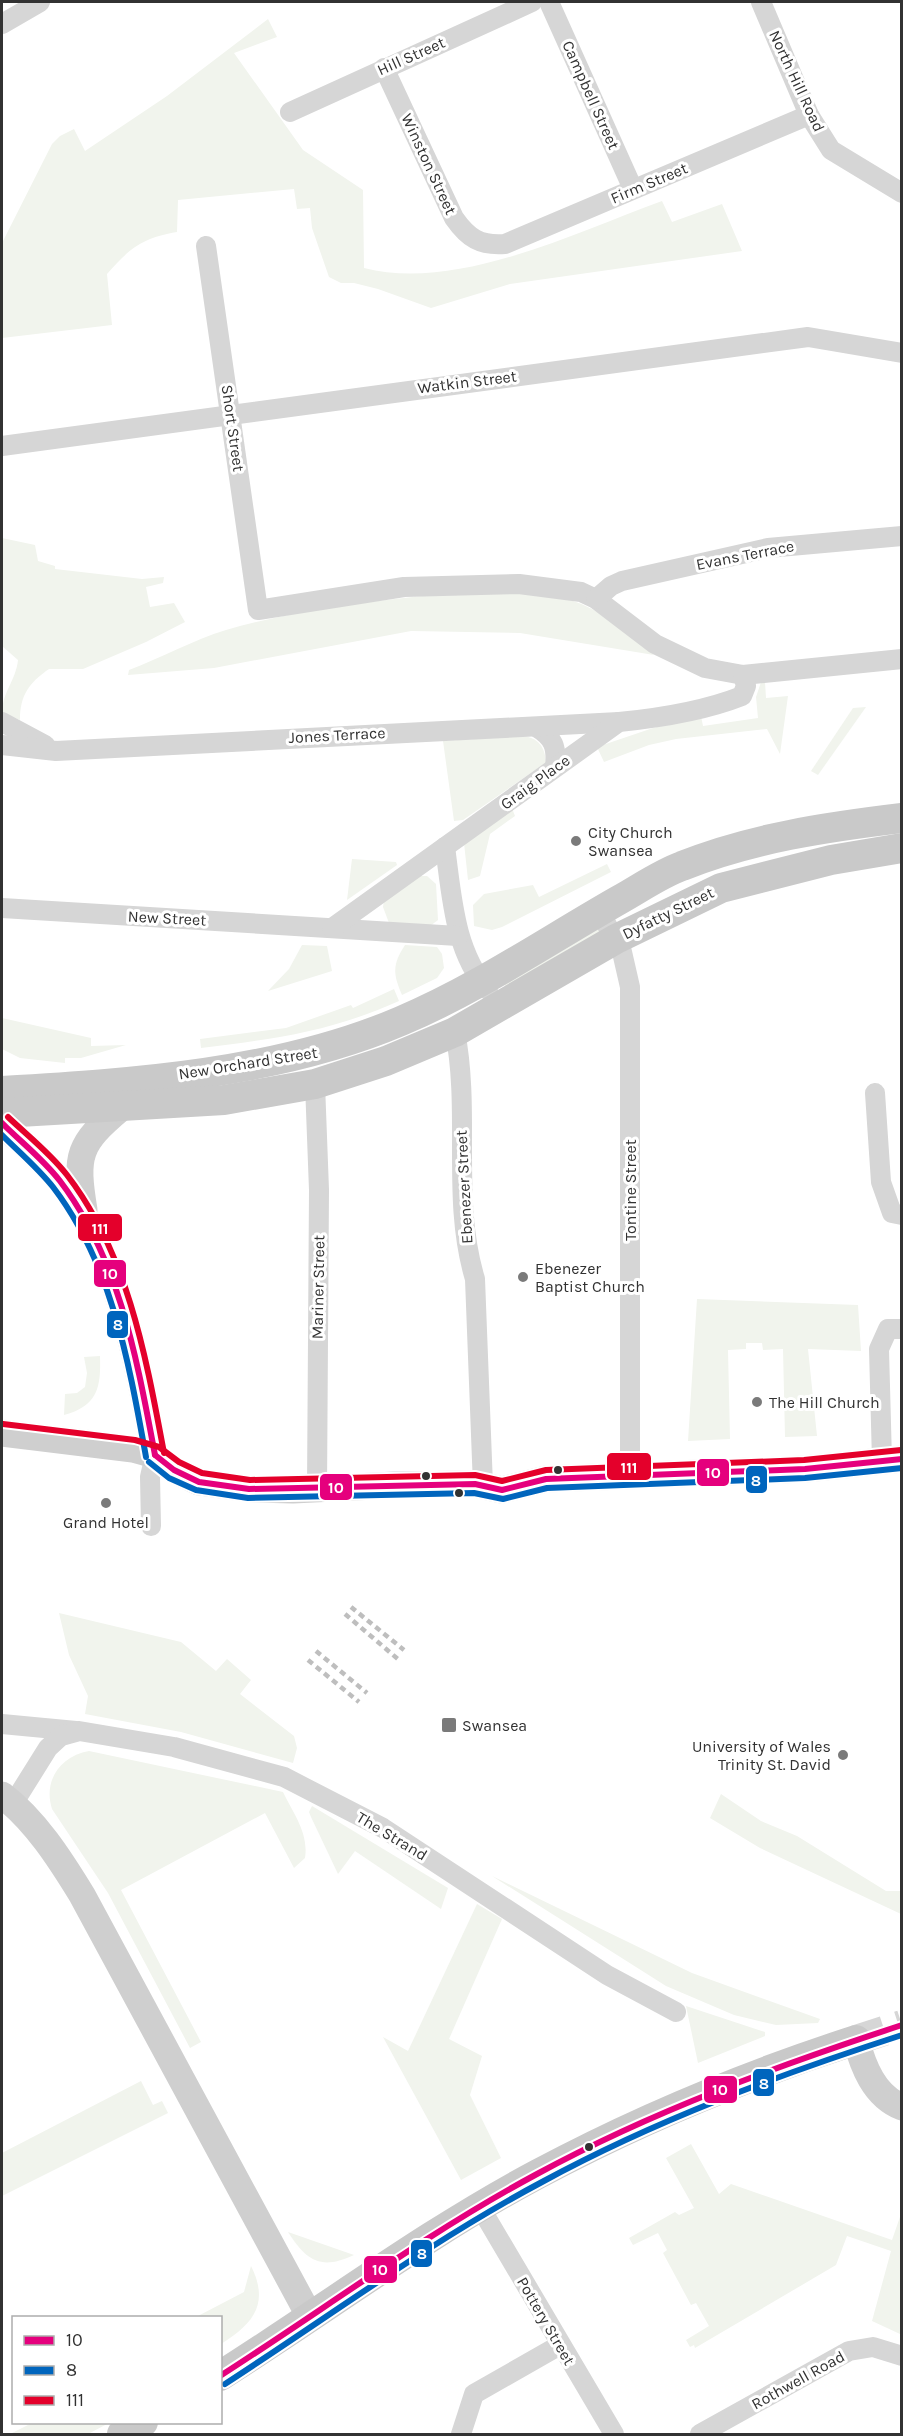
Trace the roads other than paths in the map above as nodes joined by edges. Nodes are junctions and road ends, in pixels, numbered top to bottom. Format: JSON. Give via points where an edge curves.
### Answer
{"nodes":[{"id":1,"x":40,"y":2,"type":"edge"},
{"id":2,"x":532,"y":2,"type":"edge"},
{"id":3,"x":549,"y":2,"type":"edge"},
{"id":4,"x":761,"y":2,"type":"edge"},
{"id":5,"x":2,"y":24,"type":"edge"},
{"id":6,"x":384,"y":68,"type":"junction"},
{"id":7,"x":290,"y":112,"type":"dead end"},
{"id":8,"x":809,"y":115,"type":"junction"},
{"id":9,"x":893,"y":177,"type":"edge"},
{"id":10,"x":633,"y":189,"type":"junction"},
{"id":11,"x":902,"y":193,"type":"edge"},
{"id":12,"x":206,"y":246,"type":"dead end"},
{"id":13,"x":488,"y":246,"type":"joint"},
{"id":14,"x":902,"y":353,"type":"edge"},
{"id":15,"x":232,"y":413,"type":"junction"},
{"id":16,"x":2,"y":446,"type":"edge"},
{"id":17,"x":902,"y":536,"type":"edge"},
{"id":18,"x":596,"y":599,"type":"junction"},
{"id":19,"x":902,"y":659,"type":"edge"},
{"id":20,"x":743,"y":675,"type":"junction"},
{"id":21,"x":2,"y":722,"type":"edge"},
{"id":22,"x":619,"y":722,"type":"junction"},
{"id":23,"x":536,"y":728,"type":"junction"},
{"id":24,"x":2,"y":745,"type":"edge"},
{"id":25,"x":56,"y":751,"type":"junction"},
{"id":26,"x":555,"y":767,"type":"junction"},
{"id":27,"x":902,"y":818,"type":"edge"},
{"id":28,"x":446,"y":847,"type":"junction"},
{"id":29,"x":902,"y":848,"type":"edge"},
{"id":30,"x":2,"y":908,"type":"edge"},
{"id":31,"x":599,"y":911,"type":"junction"},
{"id":32,"x":332,"y":928,"type":"junction"},
{"id":33,"x":458,"y":936,"type":"junction"},
{"id":34,"x":616,"y":939,"type":"junction"},
{"id":35,"x":480,"y":981,"type":"junction"},
{"id":36,"x":501,"y":1006,"type":"junction"},
{"id":37,"x":455,"y":1032,"type":"junction"},
{"id":38,"x":315,"y":1084,"type":"junction"},
{"id":39,"x":2,"y":1090,"type":"edge"},
{"id":40,"x":874,"y":1093,"type":"dead end"},
{"id":41,"x":121,"y":1108,"type":"junction"},
{"id":42,"x":2,"y":1113,"type":"edge"},
{"id":43,"x":2,"y":1123,"type":"edge"},
{"id":44,"x":902,"y":1215,"type":"edge"},
{"id":45,"x":85,"y":1218,"type":"junction"},
{"id":46,"x":902,"y":1329,"type":"edge"},
{"id":47,"x":2,"y":1433,"type":"edge"},
{"id":48,"x":155,"y":1455,"type":"junction"},
{"id":49,"x":892,"y":1460,"type":"edge"},
{"id":50,"x":630,"y":1476,"type":"junction"},
{"id":51,"x":483,"y":1486,"type":"junction"},
{"id":52,"x":317,"y":1489,"type":"junction"},
{"id":53,"x":151,"y":1526,"type":"dead end"},
{"id":54,"x":2,"y":1724,"type":"edge"},
{"id":55,"x":79,"y":1731,"type":"junction"},
{"id":56,"x":8,"y":1799,"type":"edge"},
{"id":57,"x":676,"y":2012,"type":"dead end"},
{"id":58,"x":856,"y":2040,"type":"joint"},
{"id":59,"x":902,"y":2107,"type":"edge"},
{"id":60,"x":480,"y":2207,"type":"junction"},
{"id":61,"x":310,"y":2317,"type":"junction"},
{"id":62,"x":560,"y":2345,"type":"junction"},
{"id":63,"x":902,"y":2355,"type":"edge"},
{"id":64,"x":222,"y":2375,"type":"edge"},
{"id":65,"x":140,"y":2424,"type":"edge"},
{"id":66,"x":122,"y":2434,"type":"edge"},
{"id":67,"x":461,"y":2434,"type":"edge"},
{"id":68,"x":614,"y":2434,"type":"edge"},
{"id":69,"x":700,"y":2434,"type":"edge"}],
"edges":[{"from":1,"to":5,"type":"street"},
{"from":2,"to":6,"type":"street","name":"Hill Street"},
{"from":3,"to":10,"type":"street","name":"Campbell Street"},
{"from":4,"to":8,"type":"street","name":"North Hill Road"},
{"from":6,"to":7,"type":"street","name":"Hill Street"},
{"from":6,"to":13,"type":"street","name":"Winston Street","via":[[454,218],[467,236]]},
{"from":8,"to":9,"type":"street","name":"North Hill Road","via":[[831,150]]},
{"from":8,"to":10,"type":"street","name":"Firm Street"},
{"from":9,"to":11,"type":"street","name":"North Hill Road"},
{"from":10,"to":13,"type":"street","name":"Firm Street","via":[[505,244]]},
{"from":12,"to":15,"type":"street","name":"Short Street"},
{"from":14,"to":15,"type":"street","name":"Watkin Street","via":[[808,337]]},
{"from":15,"to":16,"type":"street","name":"Watkin Street"},
{"from":15,"to":18,"type":"street","name":"Short Street","via":[[258,610],[404,587],[497,584],[556,588]]},
{"from":17,"to":18,"type":"street","name":"Evans Terrace","via":[[768,548],[622,581]]},
{"from":18,"to":20,"type":"street","via":[[655,644],[705,668]]},
{"from":19,"to":20,"type":"street"},
{"from":20,"to":22,"type":"street","name":"Graig Place","via":[[746,686],[742,696],[649,719]]},
{"from":21,"to":25,"type":"street"},
{"from":22,"to":23,"type":"street","name":"Jones Terrace"},
{"from":22,"to":26,"type":"street","name":"Graig Place"},
{"from":23,"to":25,"type":"street","name":"Jones Terrace","via":[[481,727]]},
{"from":23,"to":26,"type":"street","via":[[548,735],[557,749]]},
{"from":24,"to":25,"type":"street","name":"Jones Terrace"},
{"from":26,"to":28,"type":"street","name":"Graig Place"},
{"from":27,"to":31,"type":"main road","name":"Dyfatty Street","via":[[755,842],[680,866]]},
{"from":28,"to":32,"type":"street","name":"Graig Place"},
{"from":28,"to":33,"type":"street"},
{"from":29,"to":34,"type":"main road","name":"Dyfatty Street","via":[[831,860],[721,888]]},
{"from":30,"to":32,"type":"street","name":"New Street"},
{"from":31,"to":34,"type":"street","name":"Tontine Street"},
{"from":31,"to":35,"type":"main road","name":"Dyfatty Street"},
{"from":32,"to":33,"type":"street","name":"New Street"},
{"from":33,"to":35,"type":"street"},
{"from":34,"to":36,"type":"main road","name":"Dyfatty Street"},
{"from":34,"to":50,"type":"street","name":"Tontine Street","via":[[630,987]]},
{"from":35,"to":36,"type":"street"},
{"from":35,"to":39,"type":"main road","name":"New Orchard Street","via":[[402,1021],[324,1050],[232,1068]]},
{"from":36,"to":37,"type":"main road","name":"Dyfatty Street"},
{"from":37,"to":38,"type":"main road","name":"New Orchard Street","via":[[386,1061]]},
{"from":37,"to":51,"type":"street","name":"Ebenezer Street","via":[[465,1247],[475,1279]]},
{"from":38,"to":41,"type":"main road","name":"New Orchard Street","via":[[224,1100]]},
{"from":38,"to":52,"type":"street","name":"Mariner Street","via":[[319,1190]]},
{"from":40,"to":44,"type":"street","via":[[881,1182],[892,1213]]},
{"from":41,"to":42,"type":"main road","name":"New Orchard Street"},
{"from":41,"to":45,"type":"street","via":[[85,1145],[78,1172]]},
{"from":43,"to":45,"type":"street","via":[[55,1175]]},
{"from":45,"to":48,"type":"street","via":[[107,1261],[143,1388]]},
{"from":46,"to":49,"type":"street","via":[[888,1329],[879,1349]]},
{"from":47,"to":48,"type":"street"},
{"from":48,"to":52,"type":"street","via":[[199,1482],[249,1489]]},
{"from":48,"to":53,"type":"street","via":[[150,1477]]},
{"from":49,"to":50,"type":"street","via":[[805,1470]]},
{"from":50,"to":51,"type":"street","via":[[546,1479],[502,1490]]},
{"from":51,"to":52,"type":"street"},
{"from":54,"to":55,"type":"street","name":"The Strand"},
{"from":55,"to":56,"type":"street","via":[[61,1736],[48,1748]]},
{"from":55,"to":57,"type":"street","name":"The Strand","via":[[174,1747],[284,1777],[383,1828],[607,1975]]},
{"from":56,"to":61,"type":"street","via":[[61,1860],[82,1895]]},
{"from":58,"to":59,"type":"street","via":[[874,2085],[891,2103]]},
{"from":58,"to":60,"type":"main road","via":[[676,2108],[539,2173]]},
{"from":60,"to":61,"type":"main road"},
{"from":60,"to":62,"type":"street","name":"Pottery Street"},
{"from":61,"to":64,"type":"main road"},
{"from":62,"to":67,"type":"street","via":[[474,2394]]},
{"from":62,"to":68,"type":"street","name":"Pottery Street"},
{"from":63,"to":69,"type":"street","name":"Rothwell Road","via":[[873,2347],[849,2351]]},
{"from":65,"to":66,"type":"main road"}]}
